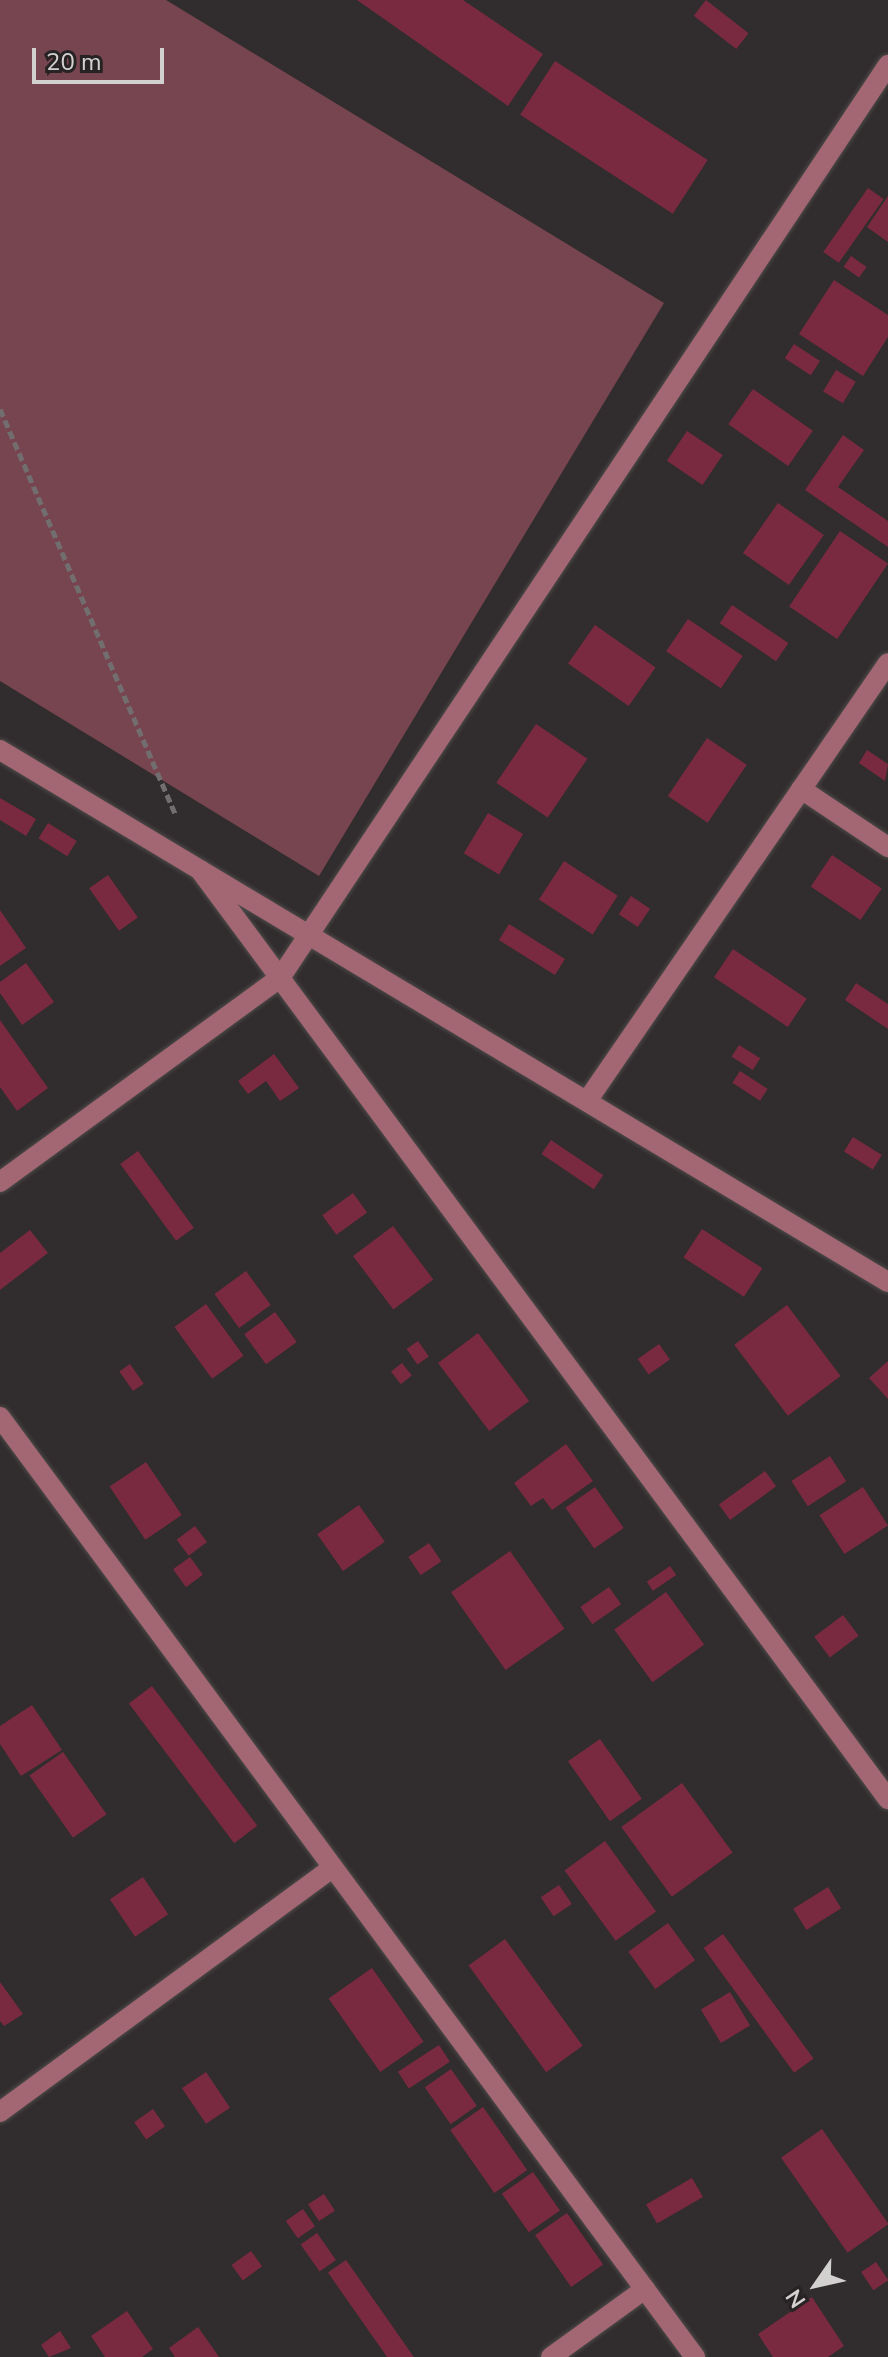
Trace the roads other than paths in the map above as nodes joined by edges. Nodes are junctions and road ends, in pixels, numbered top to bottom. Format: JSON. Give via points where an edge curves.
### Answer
{"nodes":[{"id":1,"x":888,"y":65,"type":"edge"},
{"id":2,"x":888,"y":663,"type":"edge"},
{"id":3,"x":0,"y":750,"type":"edge"},
{"id":4,"x":801,"y":789,"type":"junction"},
{"id":5,"x":888,"y":847,"type":"edge"},
{"id":6,"x":200,"y":870,"type":"junction"},
{"id":7,"x":311,"y":937,"type":"junction"},
{"id":8,"x":280,"y":978,"type":"junction"},
{"id":9,"x":587,"y":1101,"type":"junction"},
{"id":10,"x":0,"y":1182,"type":"edge"},
{"id":11,"x":888,"y":1282,"type":"edge"},
{"id":12,"x":0,"y":1417,"type":"edge"},
{"id":13,"x":888,"y":1799,"type":"edge"},
{"id":14,"x":333,"y":1867,"type":"junction"},
{"id":15,"x":0,"y":2111,"type":"edge"},
{"id":16,"x":645,"y":2289,"type":"junction"},
{"id":17,"x":551,"y":2357,"type":"edge"},
{"id":18,"x":695,"y":2357,"type":"edge"}],
"edges":[{"from":1,"to":7,"type":"street"},
{"from":2,"to":4,"type":"street"},
{"from":3,"to":6,"type":"street"},
{"from":4,"to":5,"type":"street"},
{"from":4,"to":9,"type":"street"},
{"from":6,"to":7,"type":"street"},
{"from":6,"to":8,"type":"street"},
{"from":7,"to":8,"type":"street"},
{"from":7,"to":9,"type":"street"},
{"from":8,"to":10,"type":"street"},
{"from":8,"to":13,"type":"street"},
{"from":9,"to":11,"type":"street"},
{"from":12,"to":14,"type":"street"},
{"from":14,"to":15,"type":"street"},
{"from":14,"to":16,"type":"street"},
{"from":16,"to":17,"type":"street"},
{"from":16,"to":18,"type":"street"}]}
